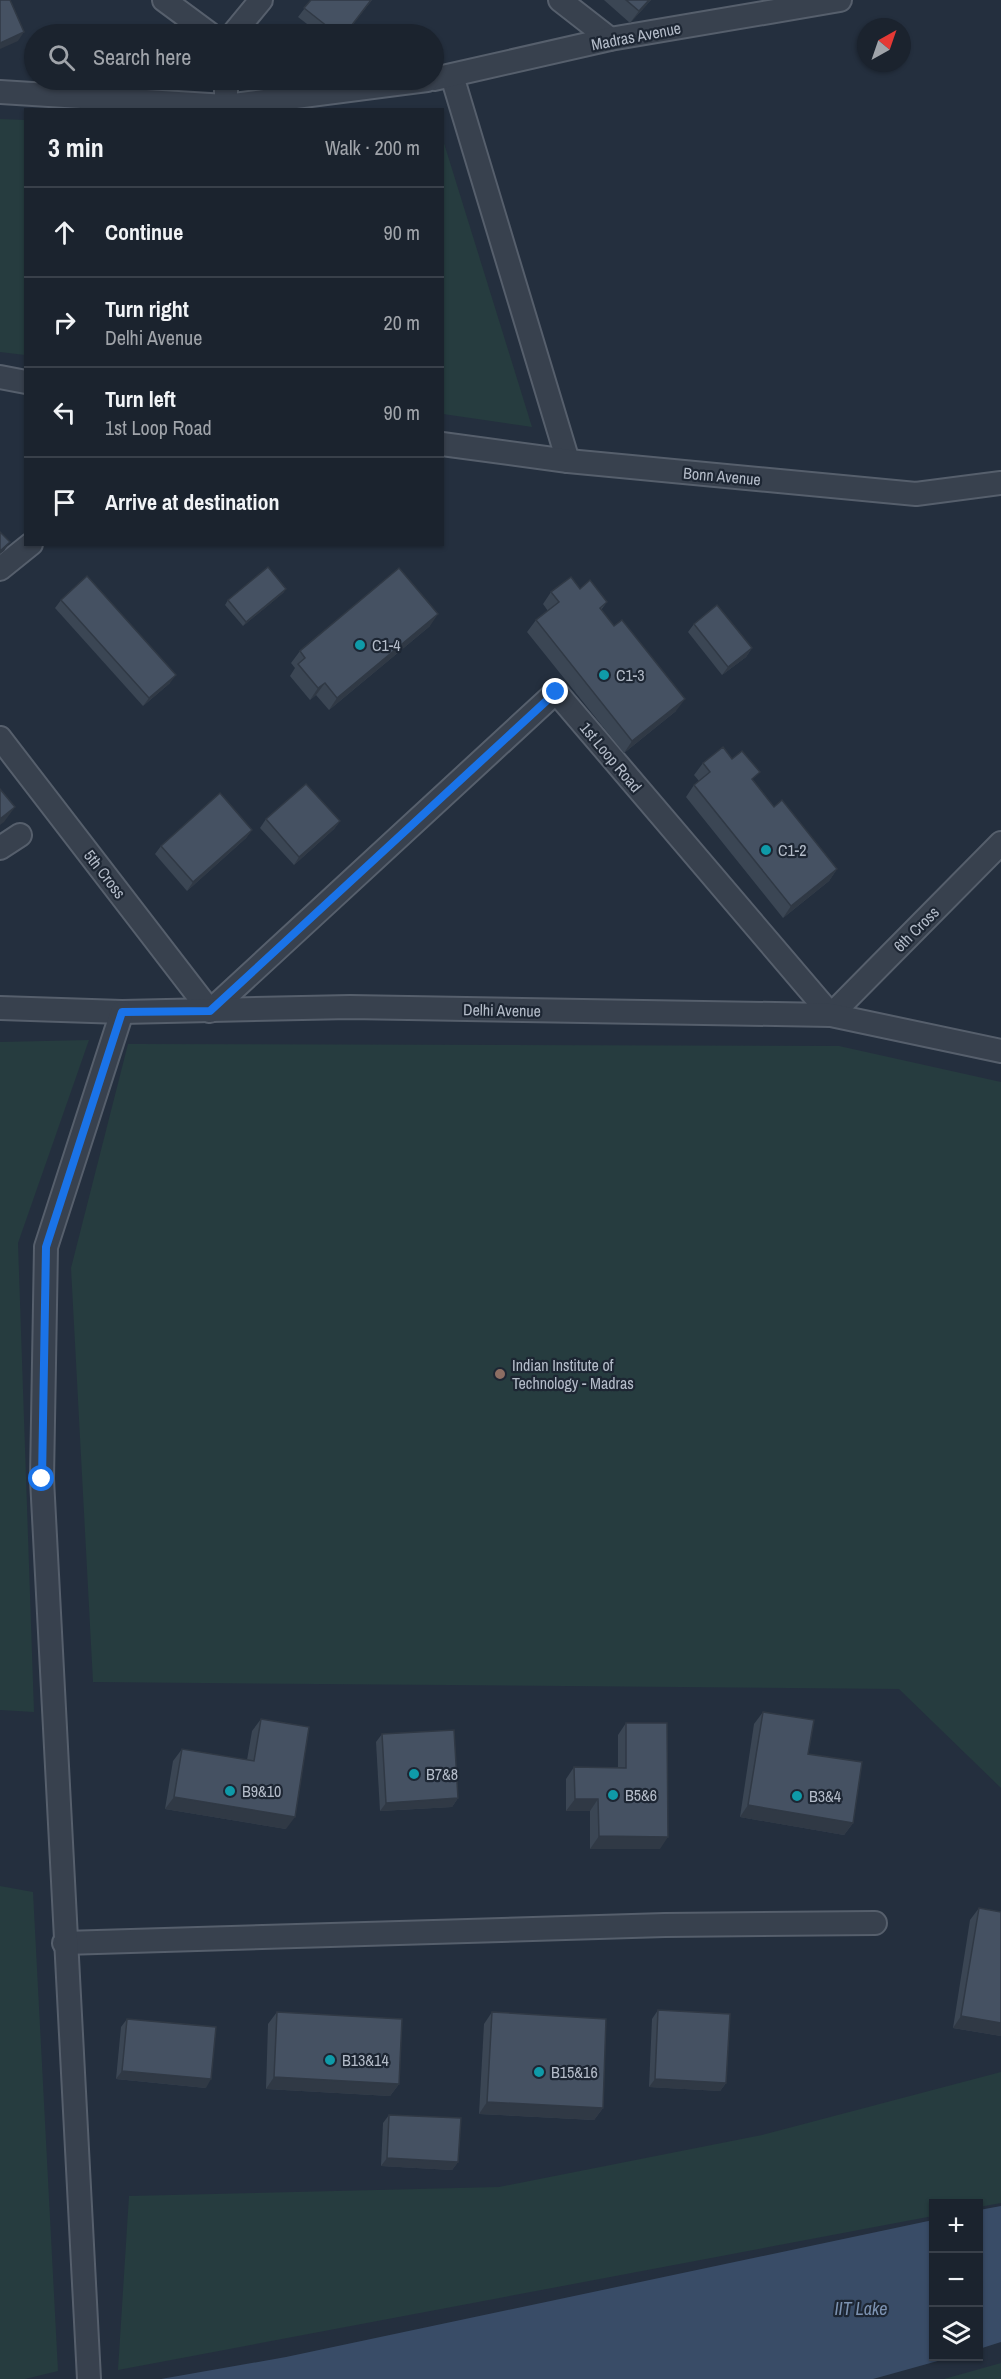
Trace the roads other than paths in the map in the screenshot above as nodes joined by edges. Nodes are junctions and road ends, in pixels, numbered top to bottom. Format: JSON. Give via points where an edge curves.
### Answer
{"nodes":[{"id":1,"x":164,"y":0,"type":"edge"},
{"id":2,"x":261,"y":0,"type":"edge"},
{"id":3,"x":560,"y":0,"type":"edge"},
{"id":4,"x":840,"y":0,"type":"edge"},
{"id":5,"x":196,"y":24,"type":"edge"},
{"id":6,"x":241,"y":24,"type":"edge"},
{"id":7,"x":610,"y":39,"type":"junction"},
{"id":8,"x":444,"y":78,"type":"edge"},
{"id":9,"x":444,"y":81,"type":"edge"},
{"id":10,"x":225,"y":90,"type":"edge"},
{"id":11,"x":350,"y":90,"type":"edge"},
{"id":12,"x":0,"y":92,"type":"edge"},
{"id":13,"x":226,"y":106,"type":"junction"},
{"id":14,"x":0,"y":378,"type":"edge"},
{"id":15,"x":24,"y":382,"type":"edge"},
{"id":16,"x":444,"y":444,"type":"edge"},
{"id":17,"x":568,"y":461,"type":"junction"},
{"id":18,"x":1001,"y":483,"type":"edge"},
{"id":19,"x":29,"y":546,"type":"edge"},
{"id":20,"x":0,"y":569,"type":"edge"},
{"id":21,"x":0,"y":738,"type":"edge"},
{"id":22,"x":20,"y":835,"type":"dead end"},
{"id":23,"x":1001,"y":843,"type":"edge"},
{"id":24,"x":0,"y":848,"type":"edge"},
{"id":25,"x":0,"y":1008,"type":"edge"},
{"id":26,"x":210,"y":1011,"type":"junction"},
{"id":27,"x":122,"y":1012,"type":"junction"},
{"id":28,"x":831,"y":1015,"type":"junction"},
{"id":29,"x":1001,"y":1052,"type":"edge"},
{"id":30,"x":875,"y":1923,"type":"dead end"},
{"id":31,"x":64,"y":1943,"type":"junction"},
{"id":32,"x":89,"y":2379,"type":"edge"}],
"edges":[{"from":1,"to":5,"type":"lane"},
{"from":2,"to":6,"type":"lane"},
{"from":3,"to":7,"type":"lane"},
{"from":4,"to":7,"type":"lane","name":"Madras Avenue"},
{"from":7,"to":8,"type":"lane","name":"Madras Avenue"},
{"from":9,"to":17,"type":"lane"},
{"from":10,"to":13,"type":"lane"},
{"from":11,"to":13,"type":"lane"},
{"from":12,"to":13,"type":"lane"},
{"from":14,"to":15,"type":"lane"},
{"from":16,"to":17,"type":"lane","name":"Bonn Avenue"},
{"from":17,"to":18,"type":"lane","name":"Bonn Avenue","via":[[916,494]]},
{"from":19,"to":20,"type":"lane"},
{"from":21,"to":26,"type":"lane","name":"5th Cross"},
{"from":22,"to":24,"type":"lane"},
{"from":23,"to":28,"type":"lane","name":"6th Cross"},
{"from":25,"to":27,"type":"lane","name":"Delhi Avenue"},
{"from":26,"to":27,"type":"lane","name":"Delhi Avenue"},
{"from":26,"to":28,"type":"lane","name":"Delhi Avenue","via":[[350,1007]]},
{"from":26,"to":28,"type":"lane","name":"1st Loop Road","via":[[556,692]]},
{"from":27,"to":31,"type":"lane","via":[[46,1247],[42,1479]]},
{"from":28,"to":29,"type":"lane","name":"Delhi Avenue"},
{"from":30,"to":31,"type":"lane","via":[[665,1925]]},
{"from":31,"to":32,"type":"lane"}]}
